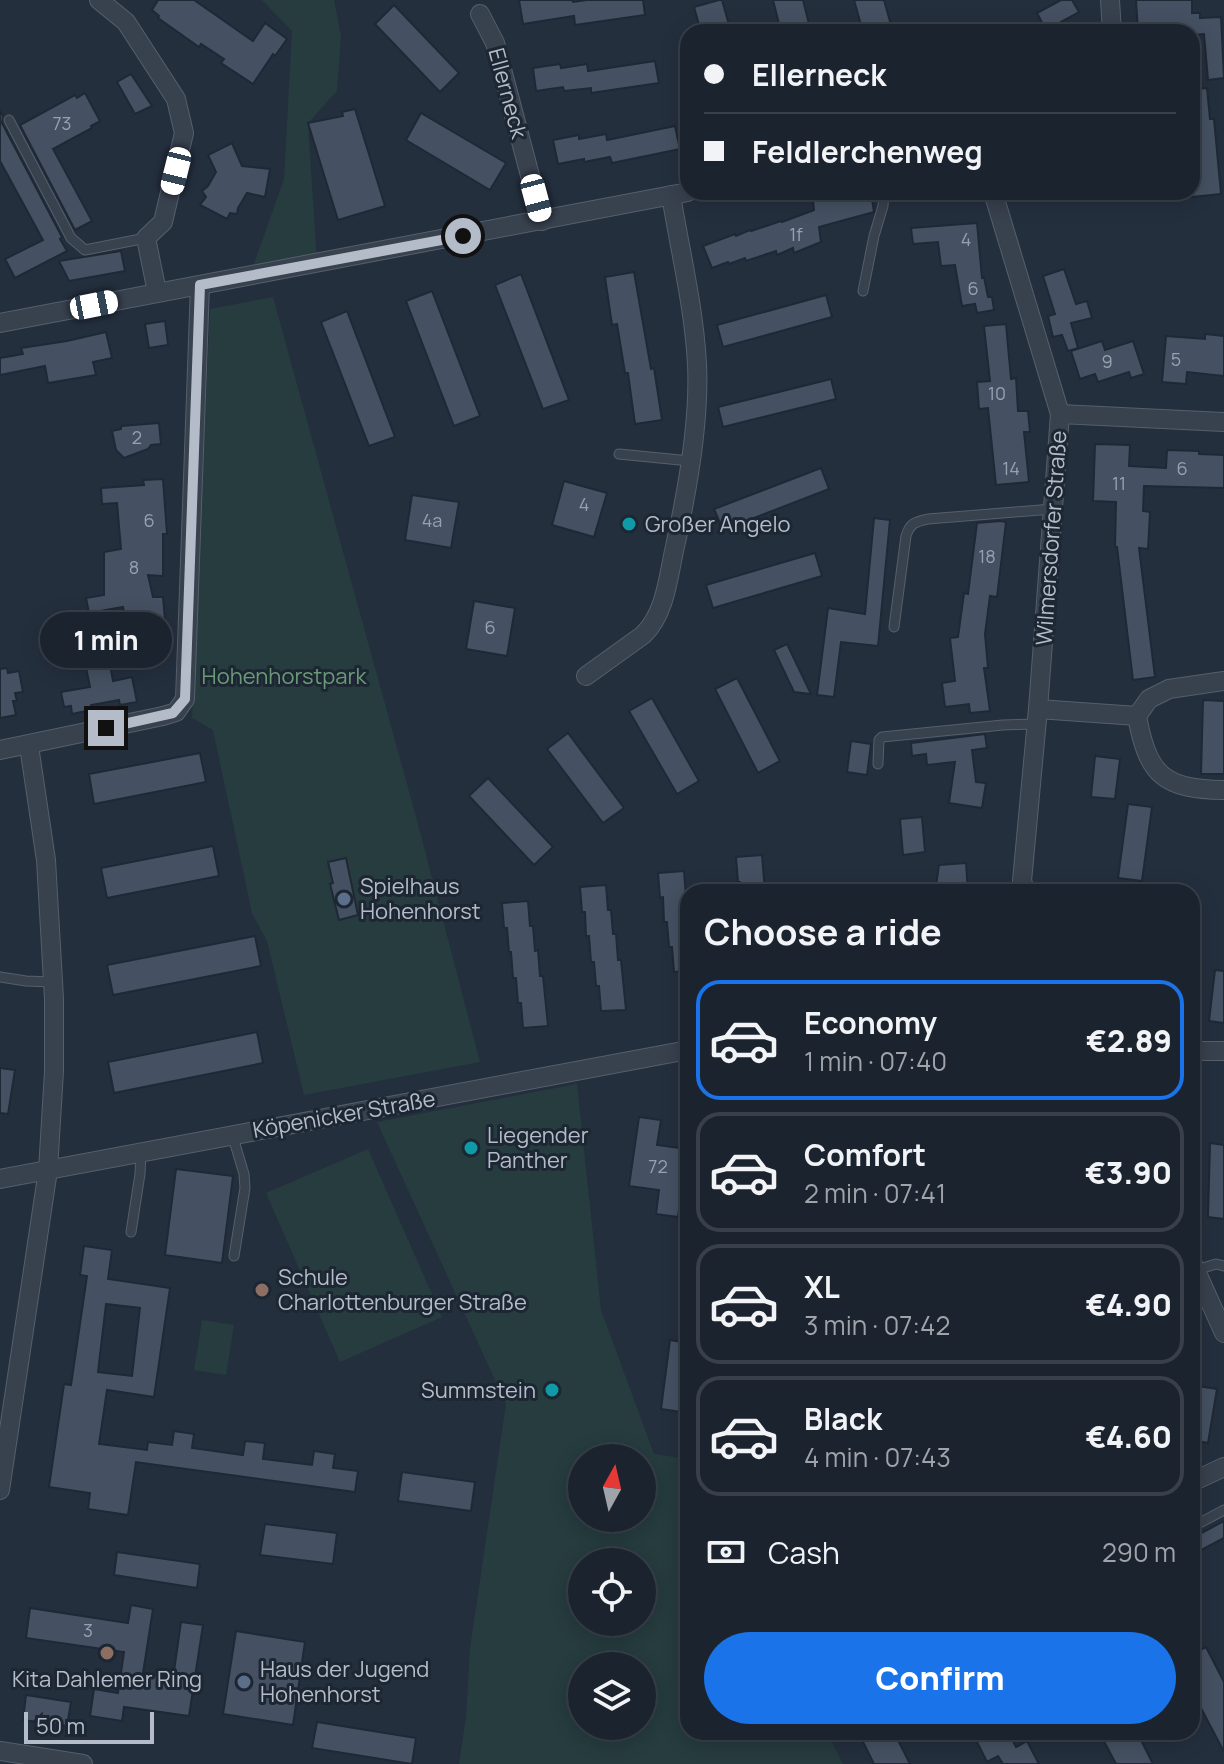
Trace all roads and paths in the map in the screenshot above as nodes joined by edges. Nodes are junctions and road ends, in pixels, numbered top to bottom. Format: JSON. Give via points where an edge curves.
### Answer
{"nodes":[{"id":1,"x":99,"y":0,"type":"edge"},
{"id":2,"x":1110,"y":0,"type":"edge"},
{"id":3,"x":480,"y":14,"type":"dead end"},
{"id":4,"x":1112,"y":24,"type":"edge"},
{"id":5,"x":9,"y":120,"type":"dead end"},
{"id":6,"x":680,"y":193,"type":"edge"},
{"id":7,"x":681,"y":200,"type":"edge"},
{"id":8,"x":883,"y":200,"type":"edge"},
{"id":9,"x":995,"y":200,"type":"edge"},
{"id":10,"x":542,"y":221,"type":"junction"},
{"id":11,"x":146,"y":238,"type":"junction"},
{"id":12,"x":200,"y":285,"type":"junction"},
{"id":13,"x":863,"y":291,"type":"dead end"},
{"id":14,"x":157,"y":292,"type":"junction"},
{"id":15,"x":0,"y":323,"type":"edge"},
{"id":16,"x":1060,"y":414,"type":"junction"},
{"id":17,"x":1224,"y":422,"type":"edge"},
{"id":18,"x":619,"y":454,"type":"dead end"},
{"id":19,"x":690,"y":461,"type":"junction"},
{"id":20,"x":1053,"y":509,"type":"junction"},
{"id":21,"x":894,"y":627,"type":"dead end"},
{"id":22,"x":586,"y":676,"type":"dead end"},
{"id":23,"x":1224,"y":681,"type":"edge"},
{"id":24,"x":1038,"y":716,"type":"junction"},
{"id":25,"x":1137,"y":716,"type":"junction"},
{"id":26,"x":29,"y":746,"type":"junction"},
{"id":27,"x":0,"y":750,"type":"edge"},
{"id":28,"x":878,"y":764,"type":"dead end"},
{"id":29,"x":1224,"y":790,"type":"edge"},
{"id":30,"x":1023,"y":884,"type":"edge"},
{"id":31,"x":0,"y":977,"type":"edge"},
{"id":32,"x":53,"y":982,"type":"junction"},
{"id":33,"x":680,"y":1051,"type":"edge"},
{"id":34,"x":1200,"y":1051,"type":"edge"},
{"id":35,"x":1224,"y":1051,"type":"edge"},
{"id":36,"x":232,"y":1134,"type":"junction"},
{"id":37,"x":141,"y":1152,"type":"junction"},
{"id":38,"x":48,"y":1170,"type":"junction"},
{"id":39,"x":0,"y":1179,"type":"edge"},
{"id":40,"x":131,"y":1232,"type":"dead end"},
{"id":41,"x":234,"y":1256,"type":"dead end"},
{"id":42,"x":1200,"y":1265,"type":"edge"},
{"id":43,"x":1224,"y":1266,"type":"edge"},
{"id":44,"x":1200,"y":1279,"type":"edge"},
{"id":45,"x":1224,"y":1333,"type":"edge"},
{"id":46,"x":1224,"y":1467,"type":"edge"},
{"id":47,"x":1200,"y":1478,"type":"edge"},
{"id":48,"x":0,"y":1490,"type":"edge"},
{"id":49,"x":1224,"y":1510,"type":"edge"},
{"id":50,"x":1200,"y":1523,"type":"edge"},
{"id":51,"x":0,"y":1751,"type":"edge"},
{"id":52,"x":83,"y":1764,"type":"edge"}],
"edges":[{"from":1,"to":11,"type":"street","via":[[126,22],[176,99],[184,133],[163,222]]},
{"from":2,"to":4,"type":"street"},
{"from":3,"to":10,"type":"street","name":"Ellerneck","via":[[495,43]]},
{"from":5,"to":11,"type":"lane","via":[[71,238],[85,250]]},
{"from":6,"to":10,"type":"street"},
{"from":7,"to":19,"type":"street","via":[[697,363]]},
{"from":8,"to":13,"type":"lane"},
{"from":9,"to":16,"type":"street","name":"Wilmersdorfer Straße"},
{"from":10,"to":12,"type":"street"},
{"from":11,"to":14,"type":"street"},
{"from":12,"to":14,"type":"street"},
{"from":12,"to":26,"type":"street","via":[[185,699],[176,712],[163,716]]},
{"from":14,"to":15,"type":"street"},
{"from":16,"to":17,"type":"street"},
{"from":16,"to":20,"type":"street","name":"Wilmersdorfer Straße"},
{"from":18,"to":19,"type":"lane"},
{"from":19,"to":22,"type":"street","via":[[656,619],[643,635]]},
{"from":20,"to":21,"type":"lane","via":[[928,519],[908,527]]},
{"from":20,"to":24,"type":"street","name":"Wilmersdorfer Straße"},
{"from":23,"to":25,"type":"street","via":[[1169,689],[1149,699]]},
{"from":24,"to":25,"type":"street"},
{"from":24,"to":28,"type":"lane","via":[[1003,725],[882,737]]},
{"from":24,"to":30,"type":"street","name":"Wilmersdorfer Straße"},
{"from":25,"to":29,"type":"street","via":[[1142,743],[1168,782]]},
{"from":26,"to":27,"type":"street"},
{"from":26,"to":32,"type":"street","via":[[46,860]]},
{"from":31,"to":32,"type":"lane"},
{"from":32,"to":38,"type":"street"},
{"from":33,"to":36,"type":"street","name":"Köpenicker Straße"},
{"from":34,"to":35,"type":"street"},
{"from":36,"to":37,"type":"street","name":"Köpenicker Straße"},
{"from":36,"to":41,"type":"lane","via":[[245,1188]]},
{"from":37,"to":38,"type":"street","name":"Köpenicker Straße"},
{"from":37,"to":40,"type":"lane"},
{"from":38,"to":39,"type":"street","name":"Köpenicker Straße"},
{"from":38,"to":48,"type":"street"},
{"from":42,"to":43,"type":"lane"},
{"from":44,"to":45,"type":"street"},
{"from":46,"to":47,"type":"street"},
{"from":49,"to":50,"type":"lane"},
{"from":51,"to":52,"type":"street"}]}
